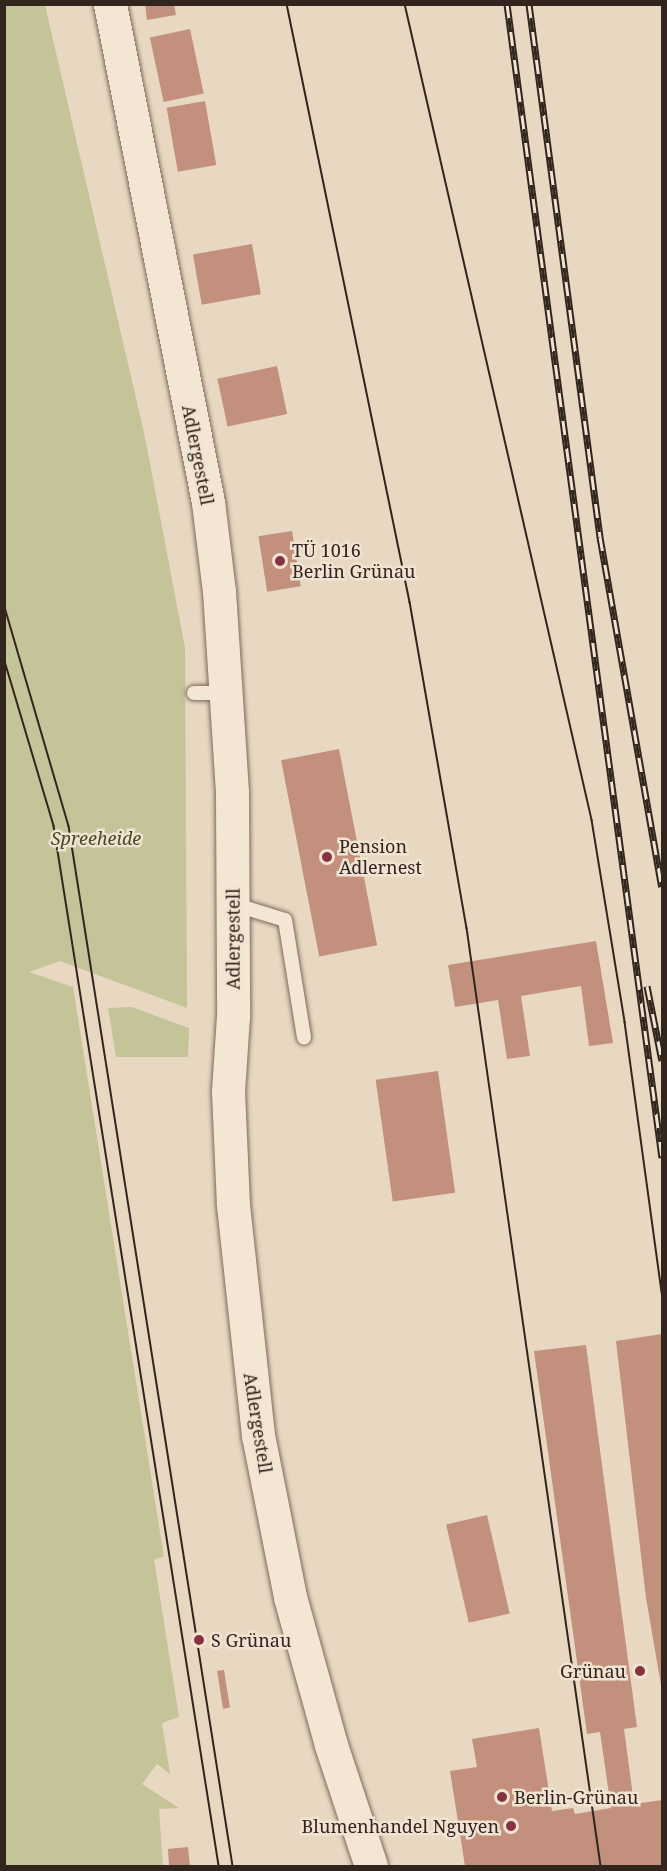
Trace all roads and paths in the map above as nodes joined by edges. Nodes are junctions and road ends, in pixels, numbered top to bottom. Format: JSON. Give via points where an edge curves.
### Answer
{"nodes":[{"id":1,"x":110,"y":4,"type":"edge"},
{"id":2,"x":233,"y":904,"type":"junction"},
{"id":3,"x":303,"y":1037,"type":"dead end"},
{"id":4,"x":371,"y":1866,"type":"edge"}],
"edges":[{"from":1,"to":2,"type":"main road","name":"Adlergestell","via":[[208,502],[209,693]]},
{"from":2,"to":3,"type":"lane","via":[[285,920]]},
{"from":2,"to":4,"type":"main road","name":"Adlergestell","via":[[228,1091],[233,1205],[258,1436],[290,1597],[331,1745]]}]}
